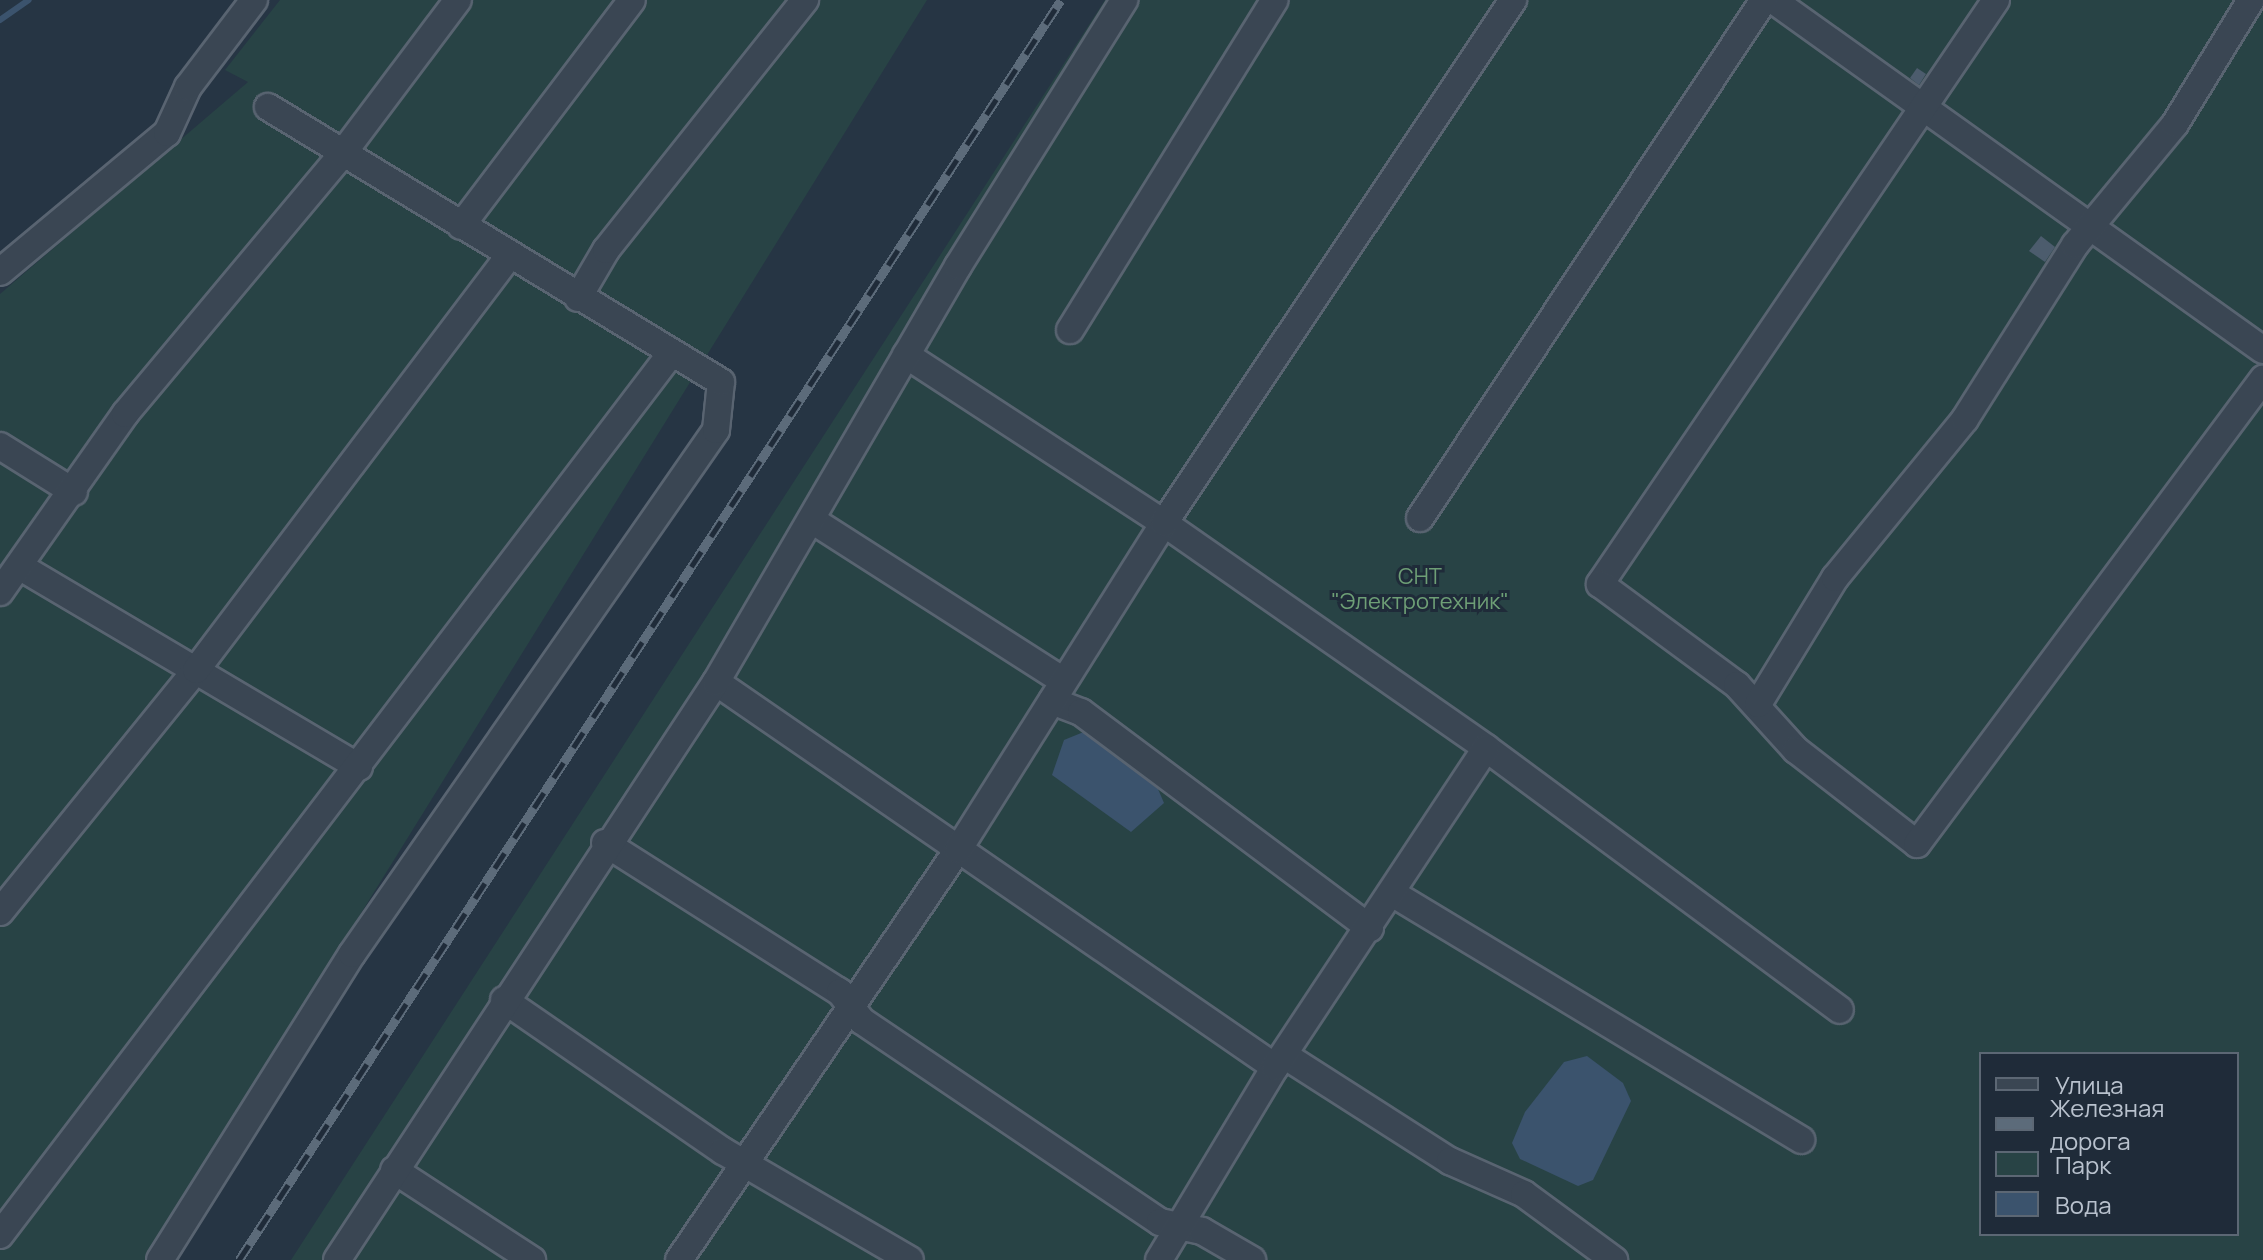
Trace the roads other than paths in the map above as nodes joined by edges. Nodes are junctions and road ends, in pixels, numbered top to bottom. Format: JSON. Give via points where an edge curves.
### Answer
{"nodes":[{"id":1,"x":254,"y":0,"type":"edge"},
{"id":2,"x":458,"y":0,"type":"edge"},
{"id":3,"x":632,"y":0,"type":"edge"},
{"id":4,"x":805,"y":0,"type":"edge"},
{"id":5,"x":1124,"y":0,"type":"edge"},
{"id":6,"x":1275,"y":0,"type":"edge"},
{"id":7,"x":1513,"y":0,"type":"edge"},
{"id":8,"x":1764,"y":0,"type":"edge"},
{"id":9,"x":1773,"y":0,"type":"edge"},
{"id":10,"x":1996,"y":0,"type":"edge"},
{"id":11,"x":2251,"y":0,"type":"edge"},
{"id":12,"x":268,"y":107,"type":"dead end"},
{"id":13,"x":1924,"y":108,"type":"junction"},
{"id":14,"x":343,"y":153,"type":"junction"},
{"id":15,"x":461,"y":226,"type":"junction"},
{"id":16,"x":2087,"y":229,"type":"junction"},
{"id":17,"x":509,"y":256,"type":"junction"},
{"id":18,"x":0,"y":272,"type":"edge"},
{"id":19,"x":578,"y":298,"type":"junction"},
{"id":20,"x":1070,"y":330,"type":"dead end"},
{"id":21,"x":2263,"y":350,"type":"edge"},
{"id":22,"x":670,"y":355,"type":"junction"},
{"id":23,"x":906,"y":355,"type":"junction"},
{"id":24,"x":2263,"y":379,"type":"edge"},
{"id":25,"x":0,"y":446,"type":"edge"},
{"id":26,"x":74,"y":492,"type":"junction"},
{"id":27,"x":1420,"y":518,"type":"dead end"},
{"id":28,"x":815,"y":522,"type":"junction"},
{"id":29,"x":1164,"y":523,"type":"junction"},
{"id":30,"x":19,"y":566,"type":"junction"},
{"id":31,"x":0,"y":592,"type":"edge"},
{"id":32,"x":196,"y":670,"type":"junction"},
{"id":33,"x":716,"y":682,"type":"junction"},
{"id":34,"x":1058,"y":691,"type":"junction"},
{"id":35,"x":1758,"y":704,"type":"junction"},
{"id":36,"x":1486,"y":748,"type":"junction"},
{"id":37,"x":359,"y":767,"type":"junction"},
{"id":38,"x":605,"y":843,"type":"junction"},
{"id":39,"x":958,"y":850,"type":"junction"},
{"id":40,"x":1392,"y":893,"type":"junction"},
{"id":41,"x":0,"y":912,"type":"edge"},
{"id":42,"x":1370,"y":928,"type":"junction"},
{"id":43,"x":504,"y":1000,"type":"junction"},
{"id":44,"x":852,"y":1006,"type":"junction"},
{"id":45,"x":1840,"y":1010,"type":"dead end"},
{"id":46,"x":1279,"y":1061,"type":"junction"},
{"id":47,"x":1801,"y":1140,"type":"dead end"},
{"id":48,"x":746,"y":1161,"type":"junction"},
{"id":49,"x":394,"y":1170,"type":"junction"},
{"id":50,"x":1180,"y":1226,"type":"junction"},
{"id":51,"x":0,"y":1235,"type":"edge"},
{"id":52,"x":160,"y":1260,"type":"edge"},
{"id":53,"x":337,"y":1260,"type":"edge"},
{"id":54,"x":532,"y":1260,"type":"edge"},
{"id":55,"x":679,"y":1260,"type":"edge"},
{"id":56,"x":910,"y":1260,"type":"edge"},
{"id":57,"x":1159,"y":1260,"type":"edge"},
{"id":58,"x":1252,"y":1260,"type":"edge"},
{"id":59,"x":1614,"y":1260,"type":"edge"}],
"edges":[{"from":1,"to":18,"type":"street","via":[[188,87],[167,133]]},
{"from":2,"to":14,"type":"street"},
{"from":3,"to":15,"type":"street"},
{"from":4,"to":19,"type":"street","via":[[606,250]]},
{"from":5,"to":23,"type":"street"},
{"from":6,"to":20,"type":"street"},
{"from":7,"to":29,"type":"street"},
{"from":8,"to":27,"type":"street"},
{"from":9,"to":13,"type":"street"},
{"from":10,"to":13,"type":"street"},
{"from":11,"to":16,"type":"street","via":[[2175,124]]},
{"from":12,"to":14,"type":"street"},
{"from":13,"to":16,"type":"street"},
{"from":13,"to":35,"type":"street","via":[[1600,584]]},
{"from":14,"to":15,"type":"street"},
{"from":14,"to":26,"type":"street","via":[[125,414]]},
{"from":15,"to":17,"type":"street"},
{"from":16,"to":21,"type":"street"},
{"from":16,"to":35,"type":"street","via":[[1965,419],[1820,600]]},
{"from":17,"to":19,"type":"street"},
{"from":17,"to":32,"type":"street"},
{"from":19,"to":22,"type":"street"},
{"from":22,"to":37,"type":"street"},
{"from":22,"to":52,"type":"street","via":[[721,382],[716,430],[352,954]]},
{"from":23,"to":28,"type":"street"},
{"from":23,"to":29,"type":"street"},
{"from":24,"to":35,"type":"street","via":[[1917,844],[1807,760]]},
{"from":25,"to":26,"type":"street"},
{"from":26,"to":30,"type":"street"},
{"from":28,"to":33,"type":"street"},
{"from":28,"to":34,"type":"street"},
{"from":29,"to":34,"type":"street"},
{"from":29,"to":36,"type":"street"},
{"from":30,"to":31,"type":"street"},
{"from":30,"to":32,"type":"street"},
{"from":32,"to":37,"type":"street"},
{"from":32,"to":41,"type":"street"},
{"from":33,"to":38,"type":"street"},
{"from":33,"to":39,"type":"street"},
{"from":34,"to":39,"type":"street"},
{"from":34,"to":42,"type":"street"},
{"from":36,"to":40,"type":"street"},
{"from":36,"to":45,"type":"street"},
{"from":37,"to":51,"type":"street"},
{"from":38,"to":43,"type":"street"},
{"from":38,"to":44,"type":"street"},
{"from":39,"to":44,"type":"street"},
{"from":39,"to":46,"type":"street"},
{"from":40,"to":42,"type":"street"},
{"from":40,"to":47,"type":"street"},
{"from":42,"to":46,"type":"street"},
{"from":43,"to":48,"type":"street"},
{"from":43,"to":49,"type":"street"},
{"from":44,"to":48,"type":"street"},
{"from":44,"to":50,"type":"street","via":[[862,1021],[1147,1213]]},
{"from":46,"to":50,"type":"street"},
{"from":46,"to":59,"type":"street","via":[[1450,1161],[1524,1194]]},
{"from":48,"to":55,"type":"street"},
{"from":48,"to":56,"type":"street"},
{"from":49,"to":53,"type":"street"},
{"from":49,"to":54,"type":"street"},
{"from":50,"to":57,"type":"street"},
{"from":50,"to":58,"type":"street"}]}
